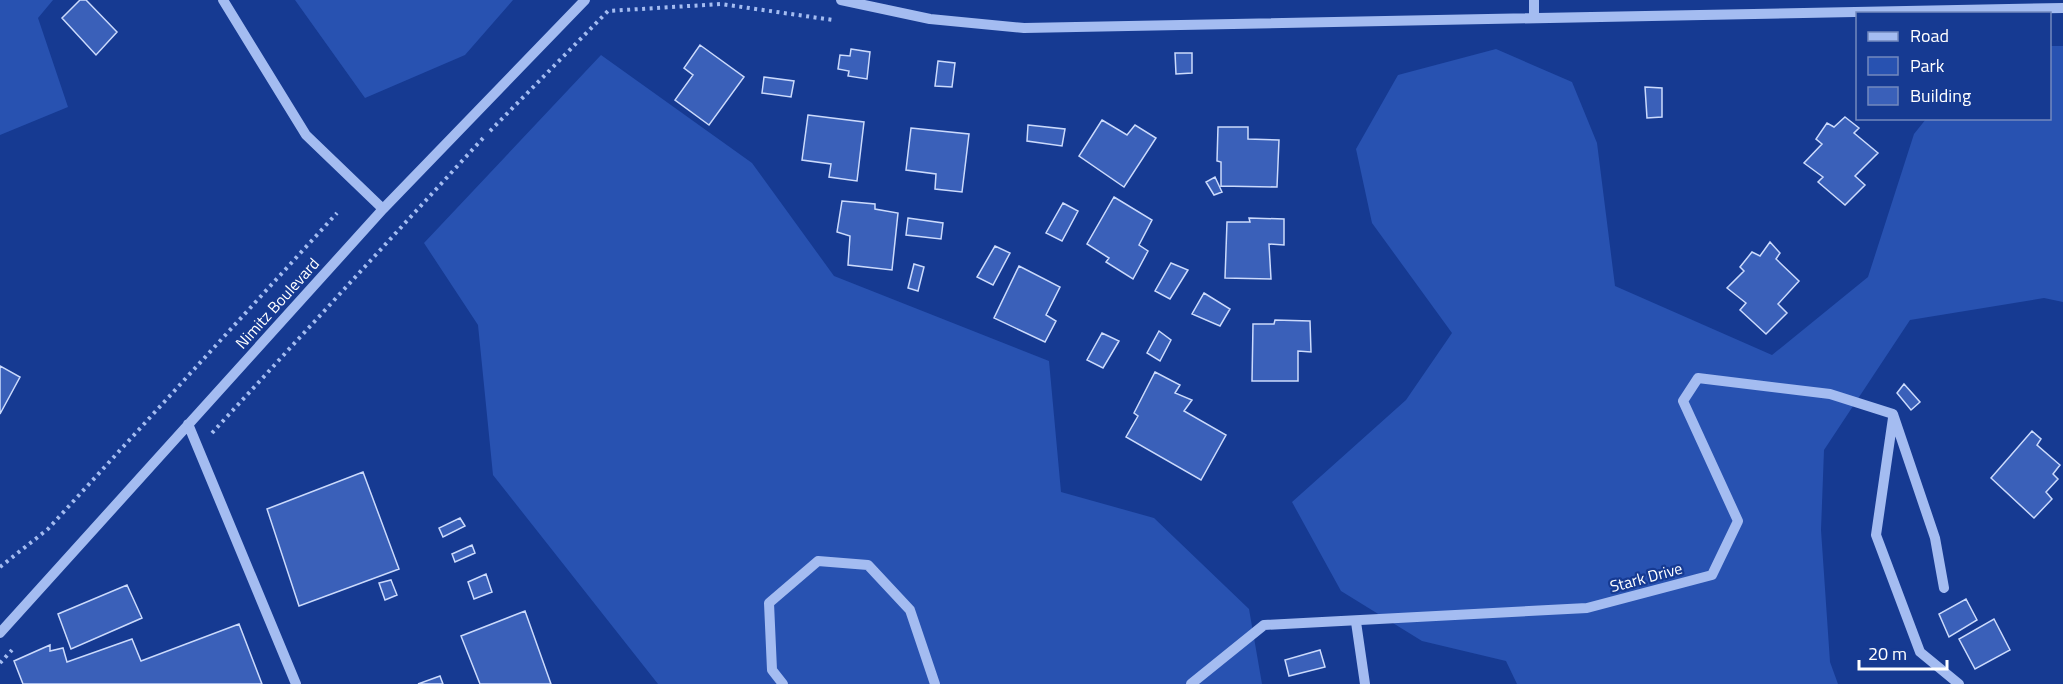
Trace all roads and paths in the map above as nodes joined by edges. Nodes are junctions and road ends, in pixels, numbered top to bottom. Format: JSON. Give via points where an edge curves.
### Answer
{"nodes":[{"id":1,"x":223,"y":0,"type":"edge"},
{"id":2,"x":585,"y":0,"type":"edge"},
{"id":3,"x":841,"y":0,"type":"edge"},
{"id":4,"x":1534,"y":0,"type":"edge"},
{"id":5,"x":2011,"y":5,"type":"edge"},
{"id":6,"x":2063,"y":8,"type":"edge"},
{"id":7,"x":1534,"y":18,"type":"junction"},
{"id":8,"x":837,"y":20,"type":"dead end"},
{"id":9,"x":382,"y":209,"type":"junction"},
{"id":10,"x":337,"y":213,"type":"dead end"},
{"id":11,"x":1893,"y":414,"type":"junction"},
{"id":12,"x":188,"y":424,"type":"junction"},
{"id":13,"x":210,"y":435,"type":"dead end"},
{"id":14,"x":0,"y":567,"type":"edge"},
{"id":15,"x":1944,"y":588,"type":"dead end"},
{"id":16,"x":1356,"y":622,"type":"junction"},
{"id":17,"x":0,"y":633,"type":"edge"},
{"id":18,"x":14,"y":647,"type":"dead end"},
{"id":19,"x":0,"y":663,"type":"edge"},
{"id":20,"x":296,"y":684,"type":"edge"},
{"id":21,"x":783,"y":684,"type":"edge"},
{"id":22,"x":935,"y":684,"type":"edge"},
{"id":23,"x":1191,"y":684,"type":"edge"},
{"id":24,"x":1365,"y":684,"type":"edge"},
{"id":25,"x":1959,"y":684,"type":"edge"}],
"edges":[{"from":1,"to":9,"type":"street","via":[[306,135]]},
{"from":2,"to":9,"type":"street","name":"Nimitz Boulevard"},
{"from":3,"to":7,"type":"street","via":[[930,19],[1024,28]]},
{"from":4,"to":7,"type":"street"},
{"from":5,"to":6,"type":"street"},
{"from":5,"to":7,"type":"street"},
{"from":8,"to":13,"type":"path","via":[[721,4],[608,11],[484,137]]},
{"from":9,"to":12,"type":"street","name":"Nimitz Boulevard"},
{"from":10,"to":14,"type":"path","via":[[48,529]]},
{"from":11,"to":15,"type":"street","via":[[1935,538]]},
{"from":11,"to":16,"type":"street","name":"Stark Drive","via":[[1830,394],[1698,378],[1683,401],[1738,521],[1712,575],[1587,608]]},
{"from":11,"to":25,"type":"street","via":[[1876,536],[1920,652]]},
{"from":12,"to":17,"type":"street","name":"Nimitz Boulevard"},
{"from":12,"to":20,"type":"street"},
{"from":16,"to":23,"type":"street","name":"Stark Drive","via":[[1264,625]]},
{"from":16,"to":24,"type":"street"},
{"from":18,"to":19,"type":"path"},
{"from":21,"to":22,"type":"street","via":[[772,670],[769,603],[819,561],[868,565],[910,610]]}]}
